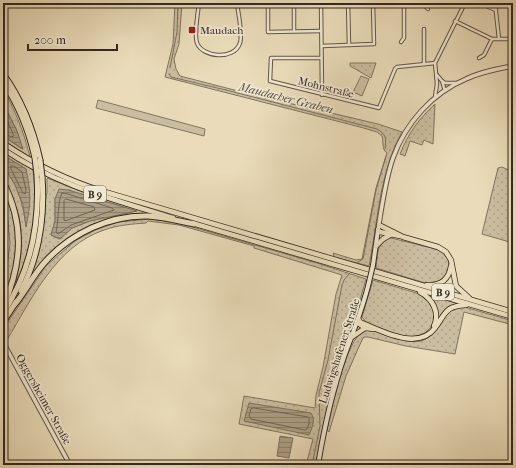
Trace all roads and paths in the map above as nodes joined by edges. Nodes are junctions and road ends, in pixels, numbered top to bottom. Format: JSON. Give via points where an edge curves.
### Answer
{"nodes":[{"id":1,"x":200,"y":3,"type":"edge"},
{"id":2,"x":237,"y":3,"type":"edge"},
{"id":3,"x":268,"y":3,"type":"edge"},
{"id":4,"x":294,"y":3,"type":"edge"},
{"id":5,"x":321,"y":3,"type":"edge"},
{"id":6,"x":348,"y":3,"type":"edge"},
{"id":7,"x":373,"y":3,"type":"edge"},
{"id":8,"x":465,"y":3,"type":"edge"},
{"id":9,"x":479,"y":3,"type":"edge"},
{"id":10,"x":495,"y":3,"type":"edge"},
{"id":11,"x":404,"y":4,"type":"edge"},
{"id":12,"x":428,"y":9,"type":"dead end"},
{"id":13,"x":496,"y":10,"type":"junction"},
{"id":14,"x":455,"y":21,"type":"junction"},
{"id":15,"x":424,"y":29,"type":"dead end"},
{"id":16,"x":294,"y":31,"type":"junction"},
{"id":17,"x":321,"y":31,"type":"junction"},
{"id":18,"x":492,"y":39,"type":"junction"},
{"id":19,"x":499,"y":39,"type":"junction"},
{"id":20,"x":513,"y":39,"type":"edge"},
{"id":21,"x":401,"y":42,"type":"dead end"},
{"id":22,"x":348,"y":45,"type":"junction"},
{"id":23,"x":322,"y":46,"type":"junction"},
{"id":24,"x":321,"y":58,"type":"junction"},
{"id":25,"x":479,"y":58,"type":"dead end"},
{"id":26,"x":435,"y":63,"type":"junction"},
{"id":27,"x":424,"y":64,"type":"junction"},
{"id":28,"x":513,"y":66,"type":"edge"},
{"id":29,"x":3,"y":74,"type":"edge"},
{"id":30,"x":437,"y":75,"type":"junction"},
{"id":31,"x":442,"y":81,"type":"junction"},
{"id":32,"x":3,"y":82,"type":"edge"},
{"id":33,"x":457,"y":83,"type":"junction"},
{"id":34,"x":438,"y":84,"type":"junction"},
{"id":35,"x":445,"y":91,"type":"junction"},
{"id":36,"x":322,"y":95,"type":"junction"},
{"id":37,"x":435,"y":98,"type":"junction"},
{"id":38,"x":3,"y":143,"type":"edge"},
{"id":39,"x":3,"y":149,"type":"edge"},
{"id":40,"x":37,"y":159,"type":"junction"},
{"id":41,"x":40,"y":176,"type":"junction"},
{"id":42,"x":3,"y":182,"type":"edge"},
{"id":43,"x":194,"y":224,"type":"junction"},
{"id":44,"x":380,"y":227,"type":"junction"},
{"id":45,"x":390,"y":235,"type":"junction"},
{"id":46,"x":403,"y":237,"type":"junction"},
{"id":47,"x":376,"y":246,"type":"junction"},
{"id":48,"x":452,"y":262,"type":"junction"},
{"id":49,"x":413,"y":285,"type":"junction"},
{"id":50,"x":472,"y":300,"type":"junction"},
{"id":51,"x":15,"y":304,"type":"junction"},
{"id":52,"x":469,"y":304,"type":"junction"},
{"id":53,"x":3,"y":307,"type":"edge"},
{"id":54,"x":513,"y":312,"type":"edge"},
{"id":55,"x":3,"y":313,"type":"edge"},
{"id":56,"x":513,"y":317,"type":"edge"},
{"id":57,"x":359,"y":321,"type":"junction"},
{"id":58,"x":3,"y":322,"type":"edge"},
{"id":59,"x":365,"y":328,"type":"junction"},
{"id":60,"x":377,"y":329,"type":"junction"},
{"id":61,"x":430,"y":333,"type":"junction"},
{"id":62,"x":352,"y":337,"type":"junction"},
{"id":63,"x":3,"y":342,"type":"edge"},
{"id":64,"x":70,"y":465,"type":"edge"},
{"id":65,"x":318,"y":465,"type":"edge"}],
"edges":[{"from":1,"to":2,"type":"street","via":[[197,14],[197,44],[204,51],[224,55],[235,51],[240,42]]},
{"from":3,"to":16,"type":"street","via":[[268,32]]},
{"from":4,"to":16,"type":"street"},
{"from":5,"to":17,"type":"street"},
{"from":6,"to":22,"type":"street"},
{"from":7,"to":22,"type":"street","via":[[374,44]]},
{"from":8,"to":14,"type":"street"},
{"from":9,"to":13,"type":"street"},
{"from":10,"to":13,"type":"street"},
{"from":11,"to":12,"type":"street","via":[[424,5]]},
{"from":11,"to":21,"type":"street","via":[[404,38]]},
{"from":13,"to":19,"type":"street"},
{"from":14,"to":18,"type":"street"},
{"from":14,"to":26,"type":"street"},
{"from":15,"to":27,"type":"street"},
{"from":16,"to":17,"type":"street"},
{"from":17,"to":23,"type":"street"},
{"from":18,"to":19,"type":"street"},
{"from":18,"to":25,"type":"street","via":[[484,56]]},
{"from":19,"to":20,"type":"street"},
{"from":22,"to":23,"type":"street"},
{"from":23,"to":24,"type":"street"},
{"from":24,"to":36,"type":"street"},
{"from":24,"to":36,"type":"street","name":"Mohnstraße","via":[[271,58],[270,81]]},
{"from":26,"to":27,"type":"street","name":"Mohnstraße"},
{"from":26,"to":30,"type":"street"},
{"from":27,"to":36,"type":"street","name":"Mohnstraße","via":[[400,66],[395,69],[379,108]]},
{"from":28,"to":33,"type":"street","via":[[479,74]]},
{"from":29,"to":40,"type":"highway","via":[[26,115],[33,133]]},
{"from":30,"to":31,"type":"street"},
{"from":30,"to":34,"type":"street"},
{"from":31,"to":33,"type":"street"},
{"from":31,"to":35,"type":"street"},
{"from":32,"to":40,"type":"highway","via":[[16,104]]},
{"from":33,"to":35,"type":"street"},
{"from":34,"to":35,"type":"street"},
{"from":34,"to":37,"type":"street"},
{"from":35,"to":37,"type":"street"},
{"from":37,"to":44,"type":"street","via":[[416,116],[397,147],[390,166]]},
{"from":38,"to":49,"type":"highway","number":"B 9","via":[[36,164],[84,185]]},
{"from":39,"to":43,"type":"highway","number":"B 9","via":[[76,188]]},
{"from":40,"to":41,"type":"highway","bridge":true},
{"from":41,"to":51,"type":"highway","via":[[43,204],[39,237],[32,266]]},
{"from":41,"to":55,"type":"highway","via":[[32,250],[22,278]]},
{"from":42,"to":53,"type":"highway","via":[[14,210],[19,240],[15,273]]},
{"from":43,"to":49,"type":"highway","number":"B 9"},
{"from":43,"to":51,"type":"highway","via":[[147,216],[114,220],[81,233],[51,255]]},
{"from":44,"to":45,"type":"highway","via":[[380,232]]},
{"from":44,"to":46,"type":"highway"},
{"from":44,"to":47,"type":"main road","name":"Ludwigshafener Straße"},
{"from":45,"to":46,"type":"highway"},
{"from":45,"to":47,"type":"highway"},
{"from":46,"to":48,"type":"highway","via":[[442,249]]},
{"from":47,"to":57,"type":"main road","name":"Ludwigshafener Straße","bridge":true},
{"from":48,"to":49,"type":"highway","via":[[448,276],[442,282]]},
{"from":48,"to":50,"type":"highway","via":[[456,286]]},
{"from":49,"to":50,"type":"highway","number":"B 9"},
{"from":49,"to":52,"type":"highway","number":"B 9"},
{"from":49,"to":61,"type":"highway","via":[[434,307],[435,322]]},
{"from":50,"to":54,"type":"highway","number":"B 9"},
{"from":51,"to":58,"type":"highway"},
{"from":52,"to":56,"type":"highway","number":"B 9"},
{"from":52,"to":61,"type":"highway","via":[[447,310]]},
{"from":57,"to":59,"type":"highway"},
{"from":57,"to":60,"type":"highway"},
{"from":57,"to":62,"type":"main road","name":"Ludwigshafener Straße"},
{"from":59,"to":60,"type":"highway"},
{"from":59,"to":62,"type":"highway"},
{"from":60,"to":61,"type":"highway","via":[[414,339]]},
{"from":62,"to":65,"type":"main road","name":"Ludwigshafener Straße","via":[[332,395]]},
{"from":63,"to":64,"type":"street","name":"Oggersheimer Straße"}]}
